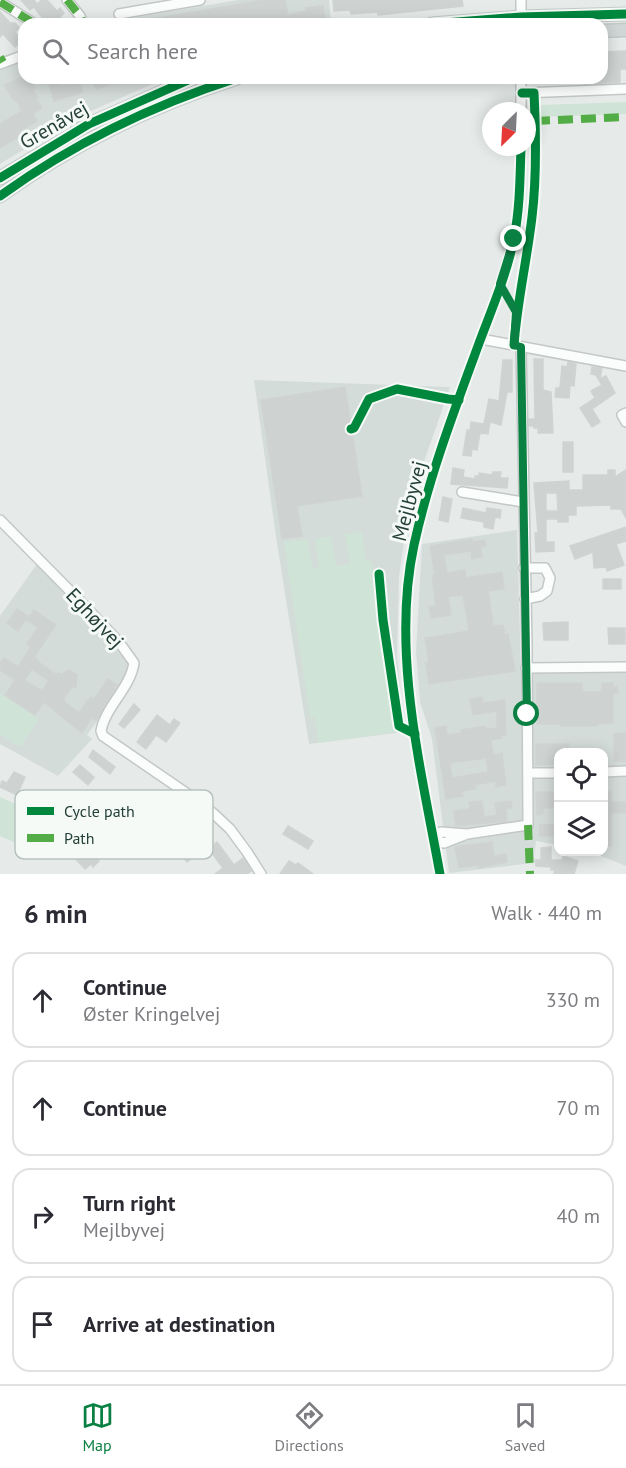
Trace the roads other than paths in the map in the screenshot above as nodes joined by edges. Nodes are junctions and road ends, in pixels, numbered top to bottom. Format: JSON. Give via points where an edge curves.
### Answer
{"nodes":[{"id":1,"x":67,"y":0,"type":"edge"},
{"id":2,"x":200,"y":0,"type":"edge"},
{"id":3,"x":521,"y":0,"type":"edge"},
{"id":4,"x":0,"y":2,"type":"edge"},
{"id":5,"x":119,"y":14,"type":"dead end"},
{"id":6,"x":626,"y":14,"type":"edge"},
{"id":7,"x":25,"y":18,"type":"edge"},
{"id":8,"x":81,"y":18,"type":"edge"},
{"id":9,"x":521,"y":18,"type":"edge"},
{"id":10,"x":566,"y":18,"type":"edge"},
{"id":11,"x":626,"y":30,"type":"edge"},
{"id":12,"x":608,"y":31,"type":"edge"},
{"id":13,"x":18,"y":57,"type":"edge"},
{"id":14,"x":1,"y":61,"type":"edge"},
{"id":15,"x":179,"y":84,"type":"edge"},
{"id":16,"x":222,"y":84,"type":"edge"},
{"id":17,"x":522,"y":84,"type":"edge"},
{"id":18,"x":626,"y":89,"type":"edge"},
{"id":19,"x":522,"y":93,"type":"junction"},
{"id":20,"x":522,"y":102,"type":"edge"},
{"id":21,"x":521,"y":156,"type":"edge"},
{"id":22,"x":0,"y":178,"type":"edge"},
{"id":23,"x":0,"y":196,"type":"edge"},
{"id":24,"x":481,"y":339,"type":"junction"},
{"id":25,"x":521,"y":347,"type":"junction"},
{"id":26,"x":626,"y":366,"type":"edge"},
{"id":27,"x":626,"y":413,"type":"edge"},
{"id":28,"x":626,"y":422,"type":"edge"},
{"id":29,"x":462,"y":492,"type":"dead end"},
{"id":30,"x":523,"y":502,"type":"junction"},
{"id":31,"x":0,"y":520,"type":"edge"},
{"id":32,"x":524,"y":568,"type":"junction"},
{"id":33,"x":525,"y":599,"type":"junction"},
{"id":34,"x":626,"y":666,"type":"edge"},
{"id":35,"x":526,"y":668,"type":"junction"},
{"id":36,"x":626,"y":771,"type":"edge"},
{"id":37,"x":554,"y":772,"type":"edge"},
{"id":38,"x":608,"y":772,"type":"edge"},
{"id":39,"x":528,"y":773,"type":"junction"},
{"id":40,"x":182,"y":790,"type":"edge"},
{"id":41,"x":213,"y":813,"type":"edge"},
{"id":42,"x":434,"y":839,"type":"junction"},
{"id":43,"x":261,"y":874,"type":"edge"},
{"id":44,"x":440,"y":874,"type":"edge"}],
"edges":[{"from":1,"to":8,"type":"street"},
{"from":2,"to":5,"type":"street"},
{"from":3,"to":9,"type":"street"},
{"from":4,"to":7,"type":"street"},
{"from":6,"to":10,"type":"main road"},
{"from":11,"to":12,"type":"main road"},
{"from":13,"to":14,"type":"street"},
{"from":15,"to":22,"type":"main road","name":"Grenåvej","via":[[89,124]]},
{"from":16,"to":23,"type":"main road","name":"Grenåvej","via":[[144,114],[78,146]]},
{"from":17,"to":19,"type":"street"},
{"from":18,"to":19,"type":"street"},
{"from":19,"to":20,"type":"street"},
{"from":21,"to":24,"type":"street","name":"Mejlbyvej","via":[[514,239]]},
{"from":24,"to":25,"type":"street"},
{"from":24,"to":42,"type":"street","name":"Mejlbyvej","via":[[427,493],[414,548],[407,605],[410,695]]},
{"from":25,"to":26,"type":"street"},
{"from":25,"to":30,"type":"street"},
{"from":27,"to":28,"type":"street","via":[[622,415]]},
{"from":29,"to":30,"type":"street"},
{"from":30,"to":32,"type":"street"},
{"from":31,"to":40,"type":"street","name":"Eghøjvej","via":[[98,620],[134,663],[102,727],[103,736]]},
{"from":32,"to":33,"type":"street"},
{"from":32,"to":33,"type":"street","via":[[545,568],[550,578],[547,591]]},
{"from":33,"to":35,"type":"street"},
{"from":34,"to":35,"type":"street"},
{"from":35,"to":39,"type":"street"},
{"from":36,"to":38,"type":"street"},
{"from":37,"to":39,"type":"street"},
{"from":39,"to":42,"type":"street","via":[[528,825],[467,834],[444,843]]},
{"from":41,"to":43,"type":"street","name":"Eghøjvej","via":[[242,844]]},
{"from":42,"to":44,"type":"street","name":"Mejlbyvej"}]}
